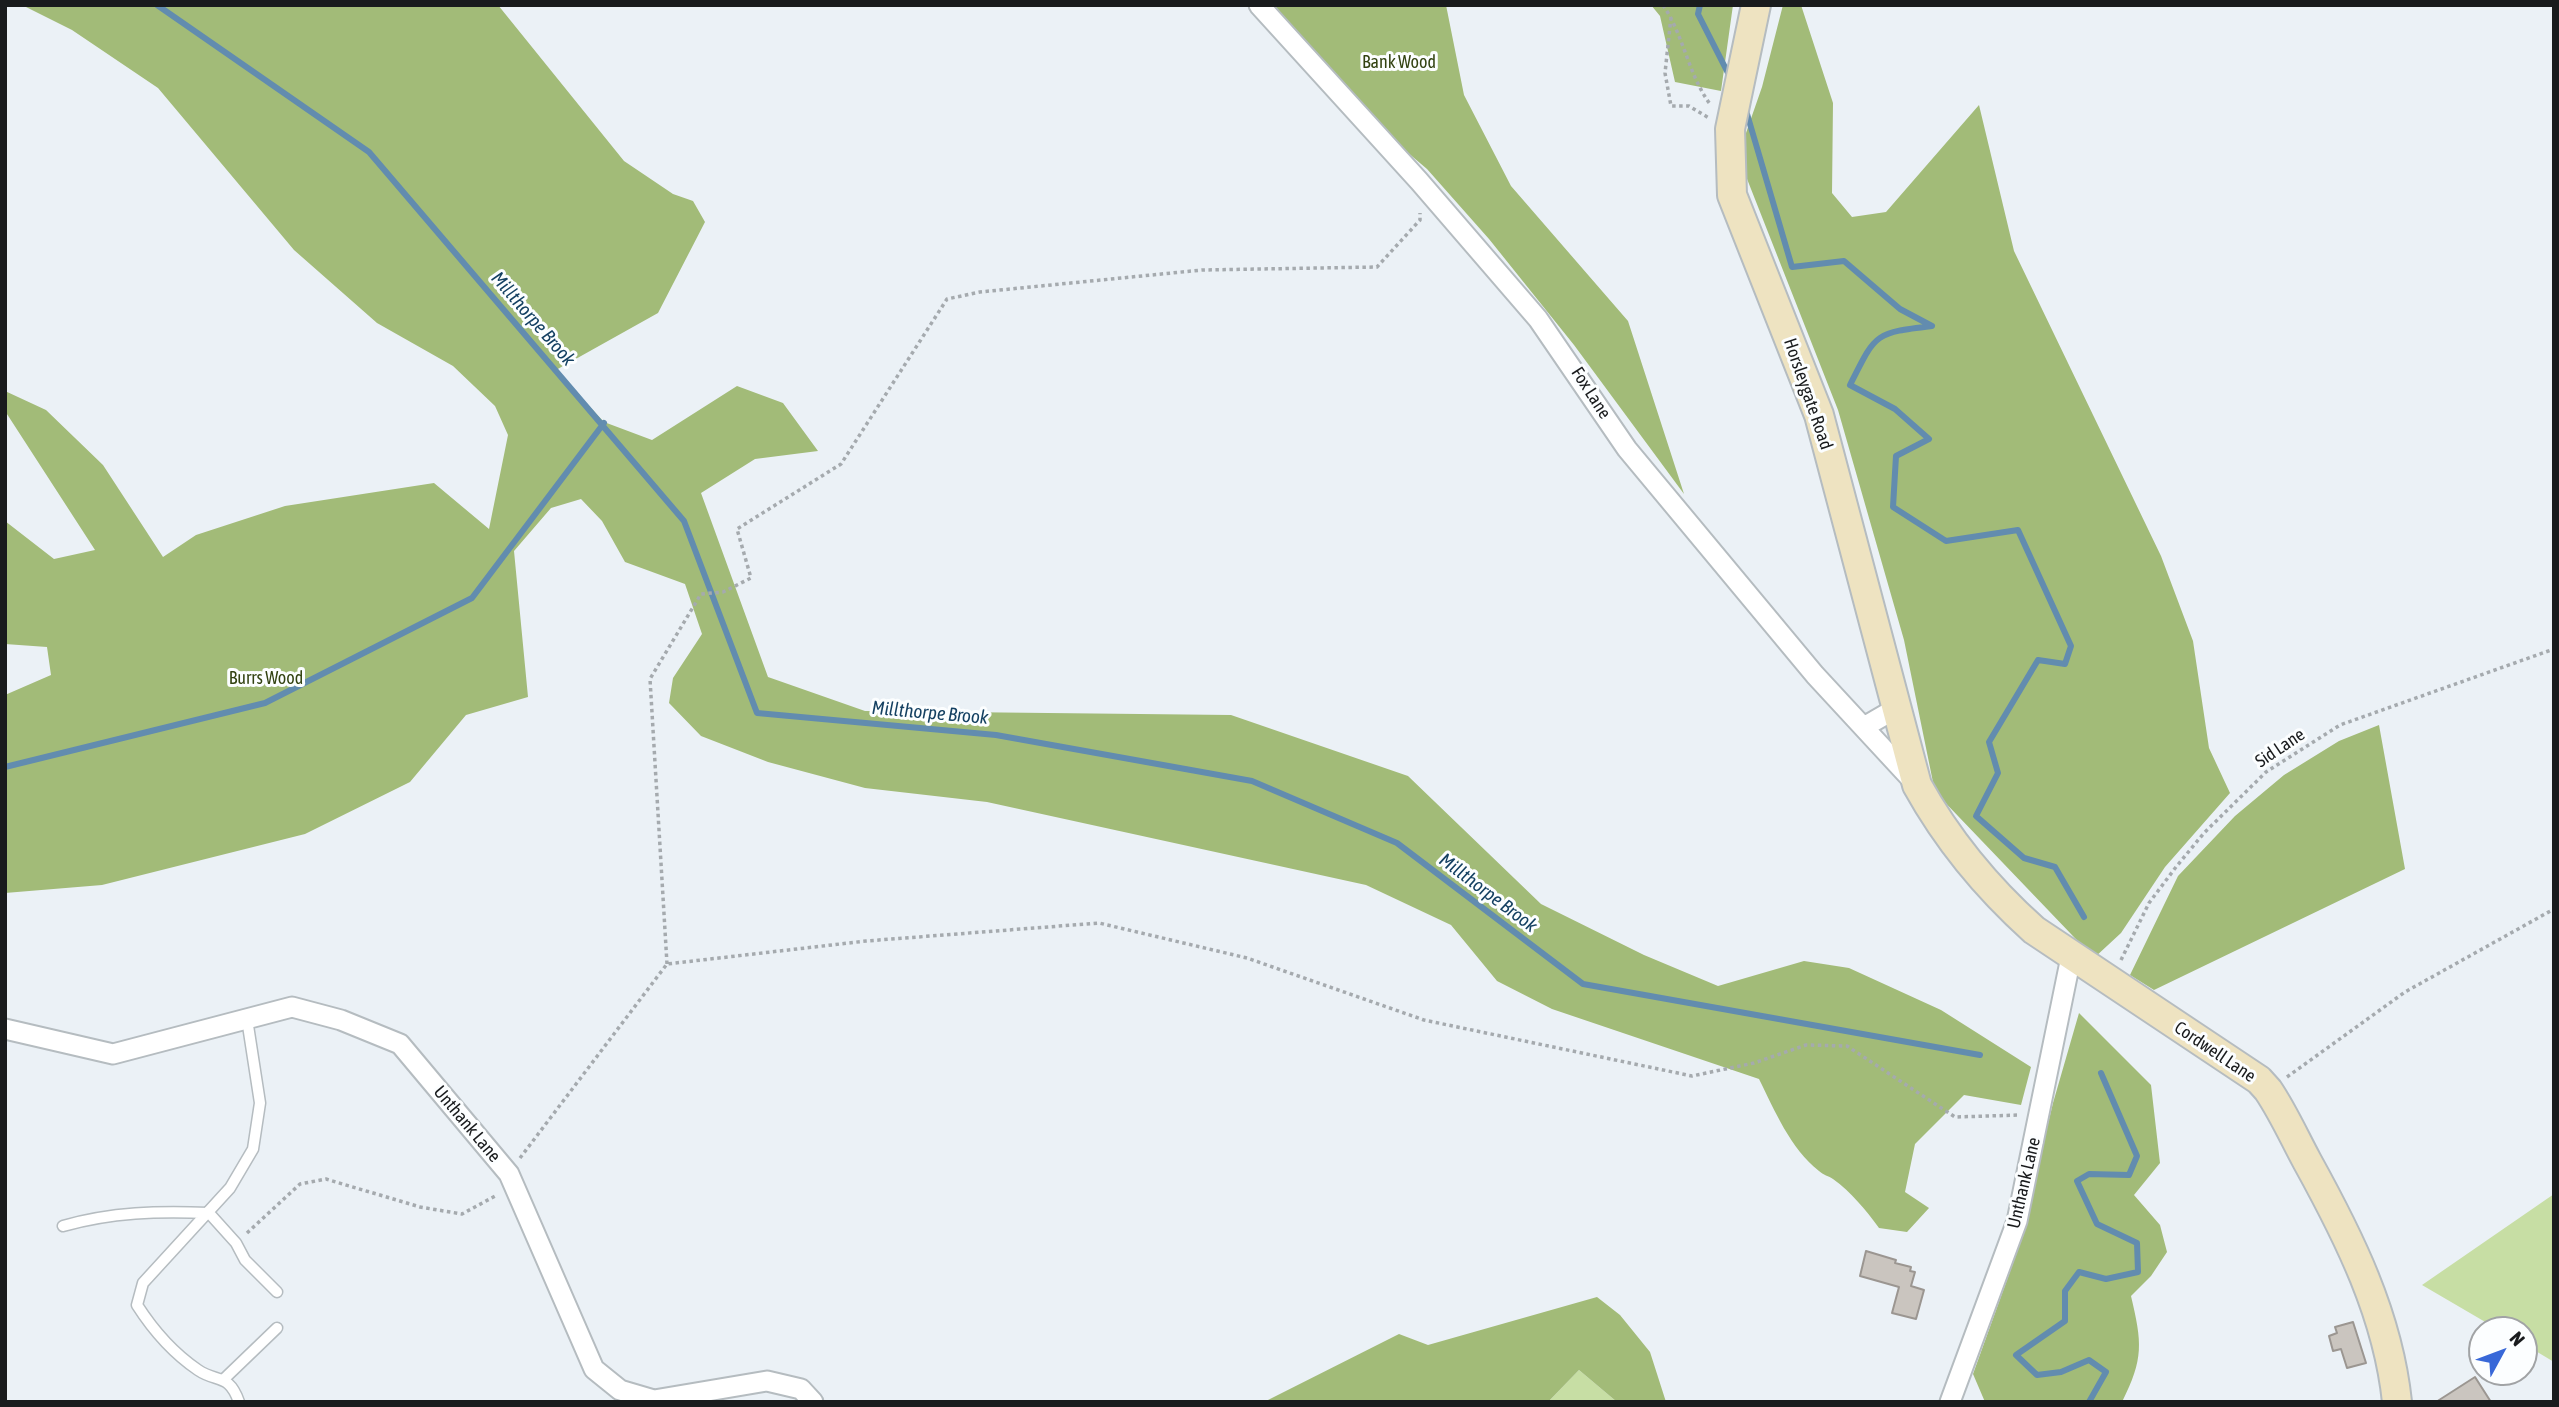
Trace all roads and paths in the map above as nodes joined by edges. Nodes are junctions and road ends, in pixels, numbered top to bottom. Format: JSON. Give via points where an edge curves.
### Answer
{"nodes":[{"id":1,"x":1259,"y":5,"type":"edge"},
{"id":2,"x":1663,"y":5,"type":"edge"},
{"id":3,"x":1756,"y":5,"type":"edge"},
{"id":4,"x":1671,"y":17,"type":"junction"},
{"id":5,"x":1730,"y":129,"type":"junction"},
{"id":6,"x":1420,"y":211,"type":"dead end"},
{"id":7,"x":2554,"y":649,"type":"edge"},
{"id":8,"x":1895,"y":709,"type":"junction"},
{"id":9,"x":1864,"y":727,"type":"junction"},
{"id":10,"x":1917,"y":785,"type":"junction"},
{"id":11,"x":2554,"y":909,"type":"edge"},
{"id":12,"x":2071,"y":957,"type":"junction"},
{"id":13,"x":667,"y":964,"type":"junction"},
{"id":14,"x":2110,"y":982,"type":"junction"},
{"id":15,"x":247,"y":1019,"type":"junction"},
{"id":16,"x":5,"y":1029,"type":"edge"},
{"id":17,"x":2279,"y":1083,"type":"dead end"},
{"id":18,"x":2039,"y":1115,"type":"junction"},
{"id":19,"x":512,"y":1180,"type":"junction"},
{"id":20,"x":209,"y":1213,"type":"junction"},
{"id":21,"x":63,"y":1226,"type":"dead end"},
{"id":22,"x":236,"y":1243,"type":"junction"},
{"id":23,"x":277,"y":1292,"type":"dead end"},
{"id":24,"x":277,"y":1328,"type":"dead end"},
{"id":25,"x":224,"y":1379,"type":"junction"},
{"id":26,"x":239,"y":1402,"type":"edge"},
{"id":27,"x":813,"y":1402,"type":"edge"},
{"id":28,"x":1950,"y":1402,"type":"edge"},
{"id":29,"x":2397,"y":1402,"type":"edge"}],
"edges":[{"from":1,"to":9,"type":"street","name":"Fox Lane","via":[[1538,318],[1628,449],[1815,676]]},
{"from":2,"to":4,"type":"path"},
{"from":3,"to":5,"type":"main road","name":"Horsleygate Road"},
{"from":4,"to":5,"type":"path","via":[[1697,86]]},
{"from":4,"to":5,"type":"path","via":[[1665,73],[1671,106],[1689,106]]},
{"from":5,"to":8,"type":"main road","name":"Horsleygate Road","via":[[1732,195],[1819,415]]},
{"from":6,"to":13,"type":"path","via":[[1420,220],[1377,268],[1202,270],[947,299],[841,464],[737,529],[751,578],[723,592],[701,594],[650,679]]},
{"from":7,"to":14,"type":"path","name":"Sid Lane","via":[[2340,725],[2266,772],[2204,832],[2149,903]]},
{"from":8,"to":9,"type":"street"},
{"from":8,"to":10,"type":"main road","name":"Horsleygate Road"},
{"from":9,"to":10,"type":"street","name":"Fox Lane"},
{"from":10,"to":12,"type":"main road","name":"Cordwell Lane","via":[[1942,830],[1988,884],[2034,930]]},
{"from":11,"to":17,"type":"path","via":[[2405,992]]},
{"from":12,"to":14,"type":"main road","name":"Cordwell Lane"},
{"from":12,"to":18,"type":"street","name":"Unthank Lane"},
{"from":13,"to":18,"type":"path","via":[[866,941],[1099,923],[1247,958],[1424,1020],[1661,1070],[1692,1076],[1754,1063],[1806,1045],[1847,1046],[1955,1117]]},
{"from":13,"to":19,"type":"path"},
{"from":14,"to":29,"type":"main road","name":"Cordwell Lane","via":[[2259,1080],[2274,1099],[2364,1275],[2392,1360]]},
{"from":15,"to":16,"type":"street","name":"Unthank Lane","via":[[113,1054]]},
{"from":15,"to":19,"type":"street","name":"Unthank Lane","via":[[292,1007],[341,1020],[400,1044]]},
{"from":15,"to":20,"type":"lane","via":[[260,1103],[253,1149]]},
{"from":18,"to":28,"type":"street","name":"Unthank Lane","via":[[2017,1222]]},
{"from":19,"to":22,"type":"path","via":[[462,1214],[420,1207],[326,1179],[300,1184]]},
{"from":19,"to":27,"type":"street","name":"Unthank Lane","via":[[594,1369],[620,1390],[654,1400],[768,1381],[802,1389]]},
{"from":20,"to":21,"type":"lane","via":[[147,1211]]},
{"from":20,"to":22,"type":"lane"},
{"from":20,"to":25,"type":"lane","via":[[167,1252],[143,1283],[137,1305],[171,1347],[200,1372]]},
{"from":22,"to":23,"type":"lane","via":[[245,1260]]},
{"from":24,"to":25,"type":"lane"},
{"from":25,"to":26,"type":"lane"}]}
